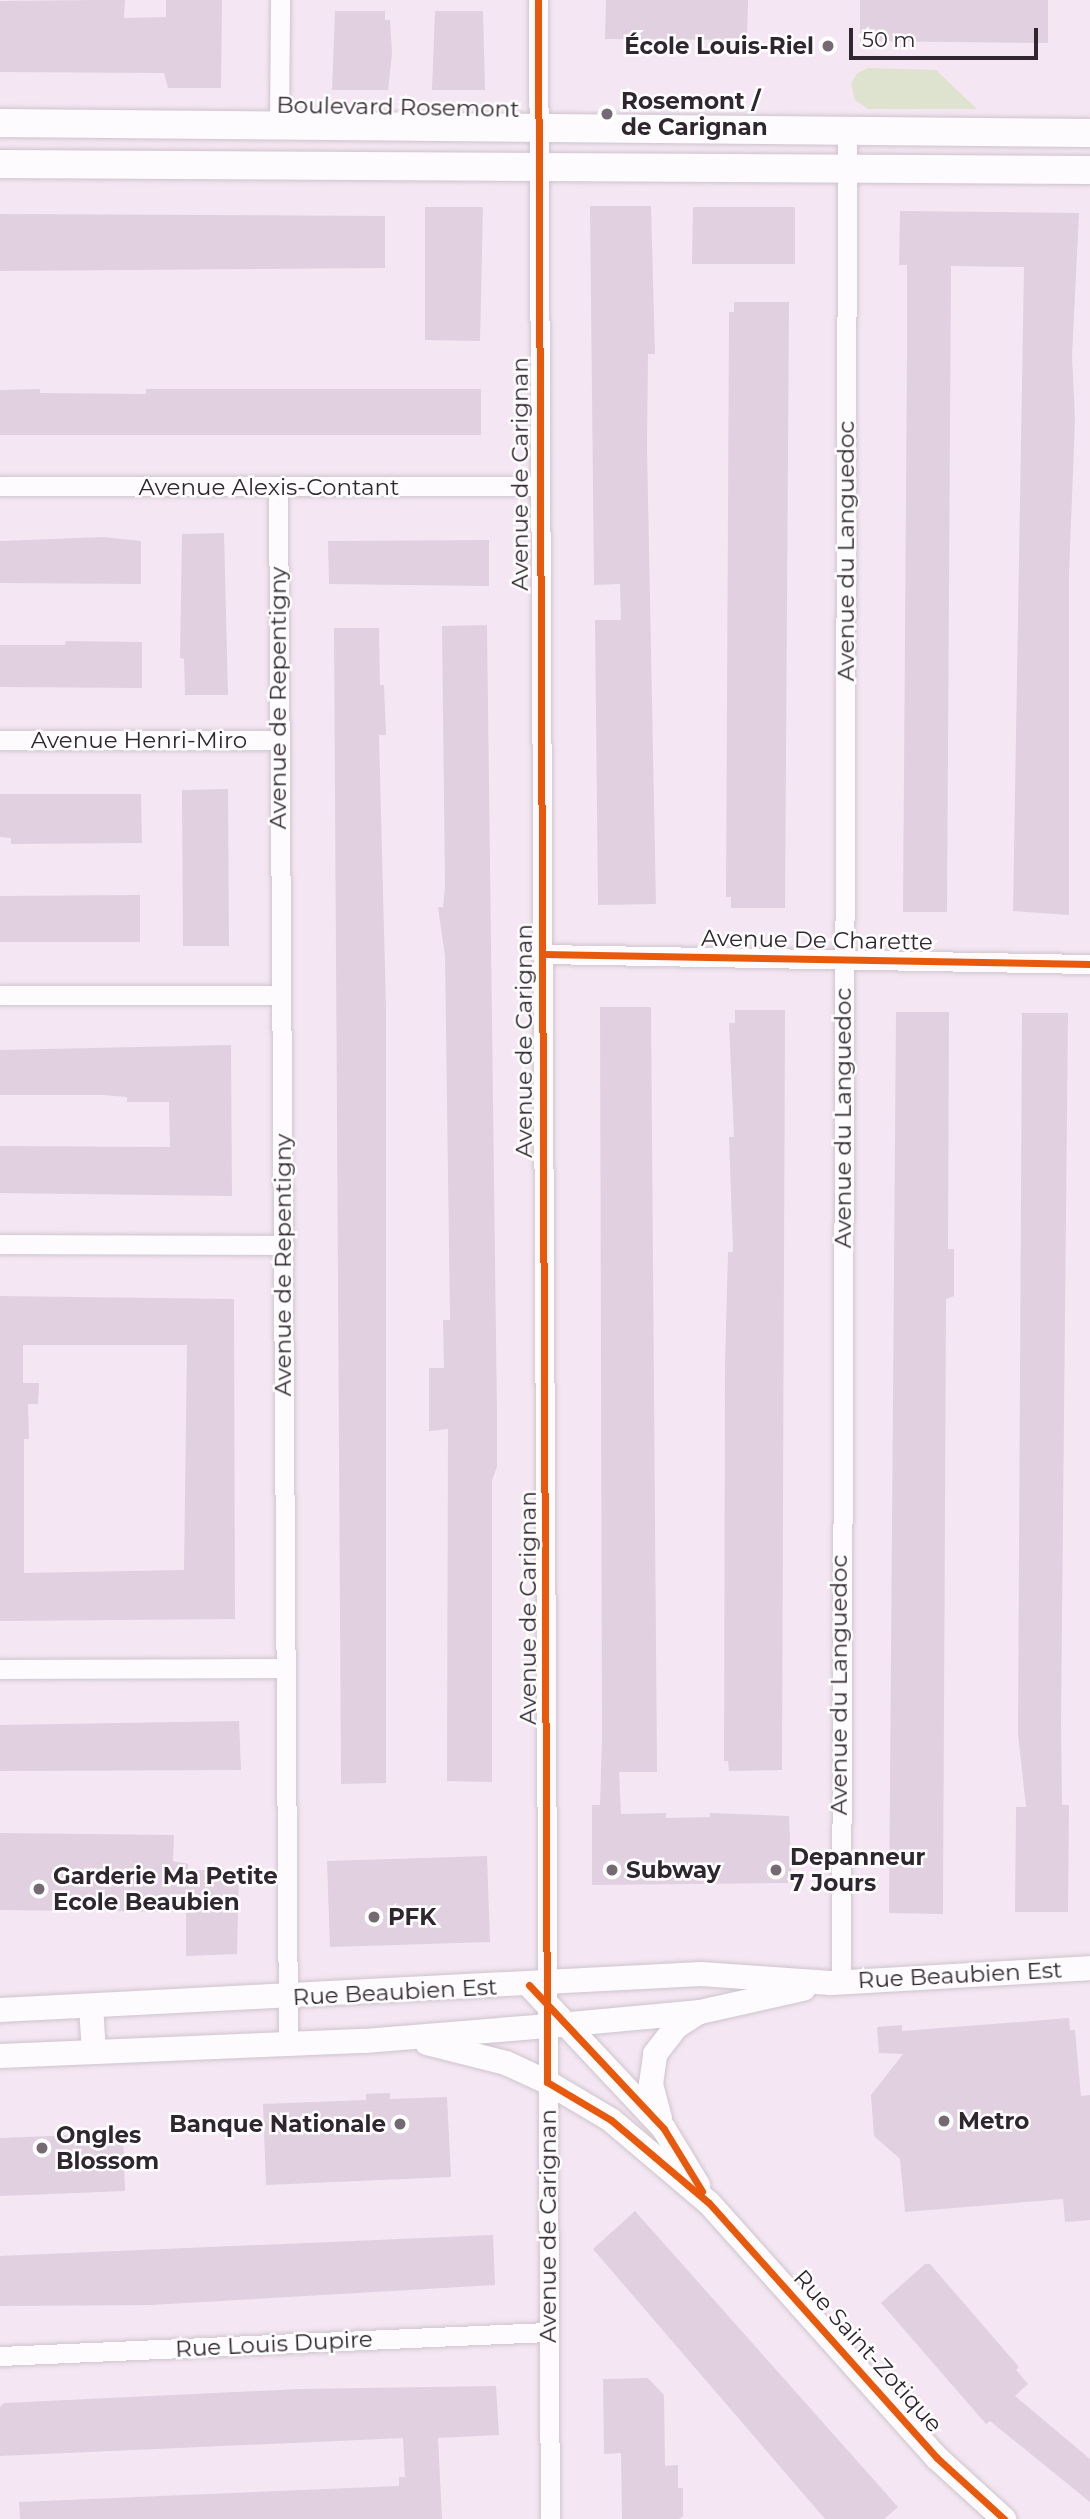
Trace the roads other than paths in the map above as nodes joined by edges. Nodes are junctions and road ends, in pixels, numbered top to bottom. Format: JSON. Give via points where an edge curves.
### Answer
{"nodes":[{"id":1,"x":279,"y":0,"type":"edge"},
{"id":2,"x":538,"y":0,"type":"edge"},
{"id":3,"x":0,"y":123,"type":"edge"},
{"id":4,"x":279,"y":124,"type":"junction"},
{"id":5,"x":537,"y":128,"type":"junction"},
{"id":6,"x":847,"y":128,"type":"junction"},
{"id":7,"x":1090,"y":132,"type":"edge"},
{"id":8,"x":0,"y":164,"type":"edge"},
{"id":9,"x":538,"y":168,"type":"junction"},
{"id":10,"x":847,"y":169,"type":"junction"},
{"id":11,"x":1090,"y":170,"type":"edge"},
{"id":12,"x":0,"y":486,"type":"edge"},
{"id":13,"x":539,"y":486,"type":"junction"},
{"id":14,"x":278,"y":487,"type":"junction"},
{"id":15,"x":0,"y":740,"type":"edge"},
{"id":16,"x":277,"y":740,"type":"junction"},
{"id":17,"x":543,"y":954,"type":"junction"},
{"id":18,"x":845,"y":960,"type":"junction"},
{"id":19,"x":1090,"y":964,"type":"edge"},
{"id":20,"x":0,"y":995,"type":"edge"},
{"id":21,"x":281,"y":995,"type":"junction"},
{"id":22,"x":0,"y":1244,"type":"edge"},
{"id":23,"x":284,"y":1245,"type":"junction"},
{"id":24,"x":284,"y":1668,"type":"junction"},
{"id":25,"x":0,"y":1669,"type":"edge"},
{"id":26,"x":1090,"y":1968,"type":"edge"},
{"id":27,"x":836,"y":1983,"type":"junction"},
{"id":28,"x":288,"y":1998,"type":"junction"},
{"id":29,"x":548,"y":2005,"type":"junction"},
{"id":30,"x":91,"y":2006,"type":"junction"},
{"id":31,"x":0,"y":2010,"type":"edge"},
{"id":32,"x":700,"y":2012,"type":"junction"},
{"id":33,"x":406,"y":2038,"type":"junction"},
{"id":34,"x":288,"y":2043,"type":"junction"},
{"id":35,"x":94,"y":2052,"type":"junction"},
{"id":36,"x":0,"y":2056,"type":"edge"},
{"id":37,"x":548,"y":2082,"type":"junction"},
{"id":38,"x":664,"y":2129,"type":"junction"},
{"id":39,"x":709,"y":2203,"type":"junction"},
{"id":40,"x":548,"y":2332,"type":"junction"},
{"id":41,"x":0,"y":2356,"type":"edge"},
{"id":42,"x":550,"y":2519,"type":"edge"},
{"id":43,"x":1004,"y":2519,"type":"edge"}],
"edges":[{"from":1,"to":4,"type":"street"},
{"from":2,"to":5,"type":"street","name":"Avenue de Carignan"},
{"from":3,"to":4,"type":"main road","name":"Boulevard Rosemont"},
{"from":4,"to":5,"type":"main road","name":"Boulevard Rosemont"},
{"from":5,"to":6,"type":"main road","name":"Boulevard Rosemont"},
{"from":5,"to":9,"type":"street","name":"Avenue de Carignan"},
{"from":6,"to":7,"type":"main road","name":"Boulevard Rosemont"},
{"from":6,"to":10,"type":"street","name":"Avenue du Languedoc"},
{"from":8,"to":9,"type":"main road"},
{"from":9,"to":10,"type":"main road"},
{"from":9,"to":13,"type":"street","name":"Avenue de Carignan"},
{"from":10,"to":11,"type":"main road"},
{"from":10,"to":18,"type":"street","name":"Avenue du Languedoc"},
{"from":12,"to":14,"type":"street","name":"Avenue Alexis-Contant"},
{"from":13,"to":14,"type":"street","name":"Avenue Alexis-Contant"},
{"from":13,"to":17,"type":"street","name":"Avenue de Carignan"},
{"from":14,"to":16,"type":"street","name":"Avenue de Repentigny"},
{"from":15,"to":16,"type":"street","name":"Avenue Henri-Miro"},
{"from":16,"to":21,"type":"street","name":"Avenue de Repentigny"},
{"from":17,"to":18,"type":"street","name":"Avenue De Charette"},
{"from":17,"to":29,"type":"street","name":"Avenue de Carignan"},
{"from":18,"to":19,"type":"street","name":"Avenue De Charette"},
{"from":18,"to":27,"type":"street","name":"Avenue du Languedoc"},
{"from":20,"to":21,"type":"street"},
{"from":21,"to":23,"type":"street","name":"Avenue de Repentigny"},
{"from":22,"to":23,"type":"street"},
{"from":23,"to":24,"type":"street","name":"Avenue de Repentigny"},
{"from":24,"to":25,"type":"street"},
{"from":24,"to":28,"type":"street","name":"Avenue de Repentigny"},
{"from":26,"to":27,"type":"street","name":"Rue Beaubien Est"},
{"from":27,"to":29,"type":"street","name":"Rue Beaubien Est","via":[[701,1974]]},
{"from":27,"to":32,"type":"street","name":"Rue Beaubien Est"},
{"from":28,"to":29,"type":"street","name":"Rue Beaubien Est"},
{"from":28,"to":30,"type":"street","name":"Rue Beaubien Est"},
{"from":28,"to":34,"type":"street","name":"Avenue de Repentigny"},
{"from":29,"to":32,"type":"street","name":"Rue Beaubien Est"},
{"from":29,"to":33,"type":"street","name":"Rue Beaubien Est"},
{"from":29,"to":37,"type":"street","name":"Avenue de Carignan"},
{"from":29,"to":38,"type":"street","name":"Rue Saint-Zotique"},
{"from":30,"to":31,"type":"street","name":"Rue Beaubien Est"},
{"from":30,"to":35,"type":"street"},
{"from":32,"to":38,"type":"street","via":[[676,2027],[655,2054],[650,2084]]},
{"from":33,"to":34,"type":"street","name":"Rue Beaubien Est"},
{"from":33,"to":37,"type":"street","name":"Rue Beaubien Est","via":[[474,2053]]},
{"from":34,"to":35,"type":"street","name":"Rue Beaubien Est"},
{"from":35,"to":36,"type":"street","name":"Rue Beaubien Est"},
{"from":37,"to":39,"type":"street","name":"Rue Saint-Zotique","via":[[611,2120]]},
{"from":37,"to":40,"type":"street","name":"Avenue de Carignan"},
{"from":38,"to":39,"type":"street","name":"Rue Saint-Zotique"},
{"from":39,"to":43,"type":"street","name":"Rue Saint-Zotique","via":[[937,2458]]},
{"from":40,"to":41,"type":"street","name":"Rue Louis Dupire"},
{"from":40,"to":42,"type":"street","name":"Avenue de Carignan"}]}
